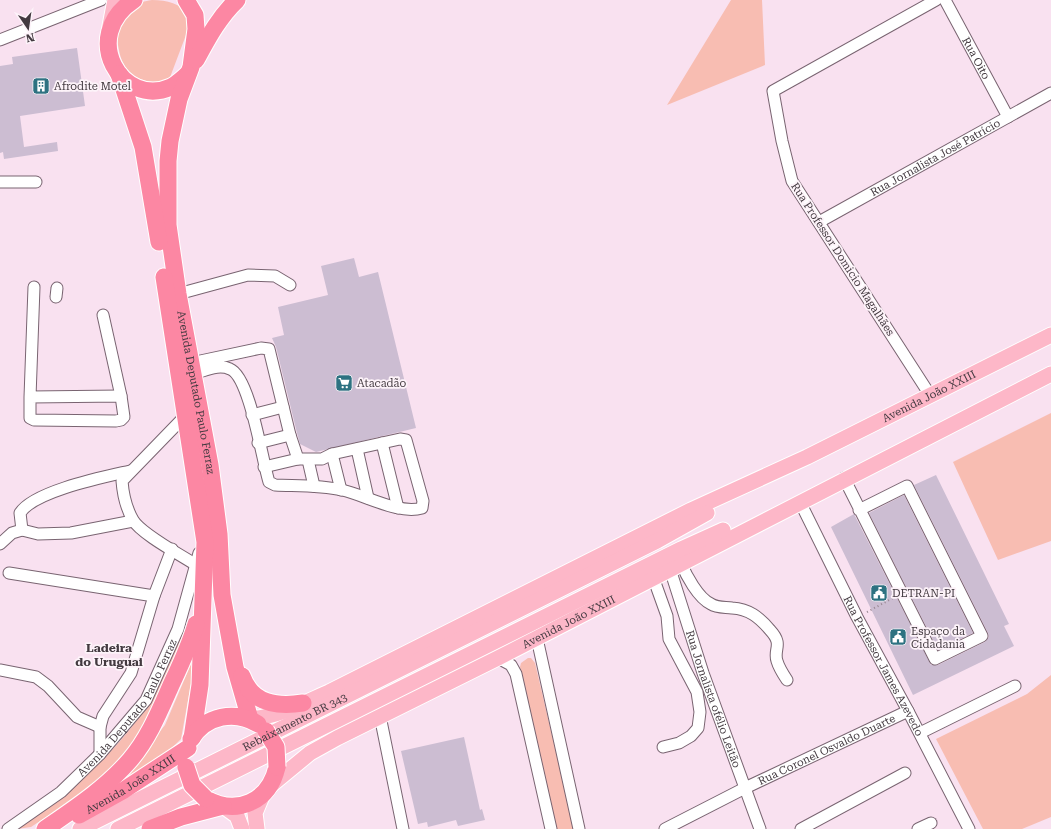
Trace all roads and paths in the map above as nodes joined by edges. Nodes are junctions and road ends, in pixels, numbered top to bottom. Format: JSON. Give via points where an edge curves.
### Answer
{"nodes":[{"id":1,"x":101,"y":0,"type":"edge"},
{"id":2,"x":115,"y":0,"type":"edge"},
{"id":3,"x":134,"y":0,"type":"edge"},
{"id":4,"x":186,"y":0,"type":"edge"},
{"id":5,"x":936,"y":0,"type":"edge"},
{"id":6,"x":945,"y":0,"type":"edge"},
{"id":7,"x":232,"y":5,"type":"edge"},
{"id":8,"x":110,"y":26,"type":"junction"},
{"id":9,"x":0,"y":40,"type":"edge"},
{"id":10,"x":190,"y":70,"type":"junction"},
{"id":11,"x":119,"y":74,"type":"junction"},
{"id":12,"x":1051,"y":93,"type":"edge"},
{"id":13,"x":1008,"y":117,"type":"junction"},
{"id":14,"x":0,"y":182,"type":"edge"},
{"id":15,"x":36,"y":182,"type":"dead end"},
{"id":16,"x":819,"y":222,"type":"junction"},
{"id":17,"x":290,"y":286,"type":"dead end"},
{"id":18,"x":34,"y":287,"type":"dead end"},
{"id":19,"x":178,"y":294,"type":"junction"},
{"id":20,"x":103,"y":315,"type":"dead end"},
{"id":21,"x":1051,"y":335,"type":"edge"},
{"id":22,"x":193,"y":368,"type":"junction"},
{"id":23,"x":1051,"y":374,"type":"edge"},
{"id":24,"x":930,"y":395,"type":"junction"},
{"id":25,"x":121,"y":396,"type":"junction"},
{"id":26,"x":30,"y":397,"type":"junction"},
{"id":27,"x":283,"y":407,"type":"junction"},
{"id":28,"x":186,"y":415,"type":"junction"},
{"id":29,"x":252,"y":416,"type":"junction"},
{"id":30,"x":290,"y":435,"type":"junction"},
{"id":31,"x":258,"y":443,"type":"junction"},
{"id":32,"x":382,"y":443,"type":"junction"},
{"id":33,"x":357,"y":449,"type":"junction"},
{"id":34,"x":332,"y":454,"type":"junction"},
{"id":35,"x":807,"y":457,"type":"junction"},
{"id":36,"x":303,"y":459,"type":"junction"},
{"id":37,"x":872,"y":464,"type":"junction"},
{"id":38,"x":264,"y":467,"type":"junction"},
{"id":39,"x":130,"y":471,"type":"junction"},
{"id":40,"x":844,"y":478,"type":"junction"},
{"id":41,"x":314,"y":486,"type":"junction"},
{"id":42,"x":341,"y":490,"type":"junction"},
{"id":43,"x":368,"y":498,"type":"junction"},
{"id":44,"x":800,"y":502,"type":"junction"},
{"id":45,"x":398,"y":508,"type":"junction"},
{"id":46,"x":859,"y":510,"type":"junction"},
{"id":47,"x":133,"y":521,"type":"junction"},
{"id":48,"x":22,"y":530,"type":"junction"},
{"id":49,"x":205,"y":531,"type":"junction"},
{"id":50,"x":0,"y":544,"type":"edge"},
{"id":51,"x":172,"y":549,"type":"junction"},
{"id":52,"x":196,"y":565,"type":"junction"},
{"id":53,"x":675,"y":566,"type":"junction"},
{"id":54,"x":9,"y":573,"type":"dead end"},
{"id":55,"x":653,"y":577,"type":"junction"},
{"id":56,"x":902,"y":593,"type":"junction"},
{"id":57,"x":222,"y":595,"type":"junction"},
{"id":58,"x":154,"y":596,"type":"junction"},
{"id":59,"x":203,"y":599,"type":"junction"},
{"id":60,"x":510,"y":615,"type":"joint"},
{"id":61,"x":857,"y":617,"type":"junction"},
{"id":62,"x":534,"y":622,"type":"joint"},
{"id":63,"x":540,"y":636,"type":"junction"},
{"id":64,"x":498,"y":658,"type":"junction"},
{"id":65,"x":0,"y":670,"type":"edge"},
{"id":66,"x":787,"y":680,"type":"dead end"},
{"id":67,"x":1015,"y":686,"type":"dead end"},
{"id":68,"x":303,"y":703,"type":"junction"},
{"id":69,"x":908,"y":711,"type":"junction"},
{"id":70,"x":380,"y":716,"type":"junction"},
{"id":71,"x":250,"y":719,"type":"junction"},
{"id":72,"x":100,"y":727,"type":"junction"},
{"id":73,"x":920,"y":733,"type":"junction"},
{"id":74,"x":190,"y":743,"type":"junction"},
{"id":75,"x":663,"y":747,"type":"dead end"},
{"id":76,"x":100,"y":754,"type":"junction"},
{"id":77,"x":905,"y":773,"type":"dead end"},
{"id":78,"x":745,"y":788,"type":"junction"},
{"id":79,"x":267,"y":790,"type":"junction"},
{"id":80,"x":223,"y":806,"type":"junction"},
{"id":81,"x":930,"y":823,"type":"dead end"},
{"id":82,"x":8,"y":829,"type":"edge"},
{"id":83,"x":45,"y":829,"type":"edge"},
{"id":84,"x":50,"y":829,"type":"edge"},
{"id":85,"x":80,"y":829,"type":"edge"},
{"id":86,"x":118,"y":829,"type":"edge"},
{"id":87,"x":150,"y":829,"type":"edge"},
{"id":88,"x":242,"y":829,"type":"edge"},
{"id":89,"x":257,"y":829,"type":"edge"},
{"id":90,"x":403,"y":829,"type":"edge"},
{"id":91,"x":551,"y":829,"type":"edge"},
{"id":92,"x":579,"y":829,"type":"edge"},
{"id":93,"x":665,"y":829,"type":"edge"},
{"id":94,"x":760,"y":829,"type":"edge"},
{"id":95,"x":802,"y":829,"type":"edge"},
{"id":96,"x":918,"y":829,"type":"edge"},
{"id":97,"x":969,"y":829,"type":"edge"}],
"edges":[{"from":1,"to":9,"type":"street"},
{"from":2,"to":8,"type":"main road"},
{"from":3,"to":8,"type":"highway","via":[[121,10]]},
{"from":4,"to":10,"type":"highway","name":"Avenida Deputado Paulo Ferraz","via":[[196,20]]},
{"from":5,"to":16,"type":"street","name":"Rua Professor Domicio Magalhães","via":[[773,90],[792,181]]},
{"from":6,"to":13,"type":"street","name":"Rua Oito"},
{"from":7,"to":10,"type":"highway","name":"Avenida Deputado Paulo Ferraz","via":[[212,30]]},
{"from":8,"to":11,"type":"highway","name":"Avenida Deputado Paulo Ferraz","via":[[108,50]]},
{"from":10,"to":11,"type":"highway","via":[[172,87],[152,90],[130,84]]},
{"from":10,"to":19,"type":"highway","name":"Avenida Deputado Paulo Ferraz","via":[[179,99],[168,161],[168,225]]},
{"from":11,"to":28,"type":"highway","name":"Avenida Deputado Paulo Ferraz","via":[[146,158]]},
{"from":12,"to":13,"type":"street","name":"Rua Jornalista José Patrício"},
{"from":13,"to":16,"type":"street","name":"Rua Jornalista José Patrício"},
{"from":14,"to":15,"type":"street"},
{"from":16,"to":24,"type":"street","name":"Rua Professor Domicio Magalhães"},
{"from":17,"to":19,"type":"street","via":[[275,276],[248,276]]},
{"from":18,"to":26,"type":"street"},
{"from":19,"to":22,"type":"highway","name":"Avenida Deputado Paulo Ferraz"},
{"from":20,"to":25,"type":"street"},
{"from":21,"to":24,"type":"main road","name":"Avenida João XXIII"},
{"from":22,"to":27,"type":"street","via":[[267,348]]},
{"from":22,"to":29,"type":"street","via":[[231,369],[238,375],[246,391]]},
{"from":22,"to":57,"type":"highway","name":"Avenida Deputado Paulo Ferraz","via":[[216,511]]},
{"from":23,"to":37,"type":"main road","name":"Avenida João XXIII"},
{"from":24,"to":35,"type":"main road","name":"Avenida João XXIII"},
{"from":25,"to":26,"type":"street"},
{"from":25,"to":26,"type":"street","via":[[124,417],[116,421],[34,420],[29,415]]},
{"from":27,"to":29,"type":"street"},
{"from":27,"to":30,"type":"street"},
{"from":28,"to":39,"type":"street"},
{"from":28,"to":49,"type":"highway","name":"Avenida Deputado Paulo Ferraz"},
{"from":29,"to":31,"type":"street"},
{"from":30,"to":31,"type":"street"},
{"from":30,"to":36,"type":"street"},
{"from":31,"to":38,"type":"street"},
{"from":32,"to":33,"type":"street"},
{"from":32,"to":45,"type":"street"},
{"from":32,"to":45,"type":"street","via":[[406,440],[423,501],[422,508]]},
{"from":33,"to":34,"type":"street"},
{"from":33,"to":43,"type":"street"},
{"from":34,"to":36,"type":"street","via":[[322,459]]},
{"from":34,"to":42,"type":"street"},
{"from":35,"to":60,"type":"main road","name":"Avenida João XXIII","via":[[657,541]]},
{"from":35,"to":68,"type":"main road","name":"Avenida João XXIII","via":[[691,510]]},
{"from":36,"to":38,"type":"street"},
{"from":36,"to":41,"type":"street"},
{"from":37,"to":40,"type":"main road","name":"Avenida João XXIII"},
{"from":37,"to":62,"type":"main road","name":"Avenida João XXIII","via":[[681,549]]},
{"from":38,"to":41,"type":"street","via":[[269,482],[275,485]]},
{"from":39,"to":47,"type":"street","via":[[122,481],[124,497]]},
{"from":39,"to":48,"type":"street","via":[[87,481],[30,502],[20,512]]},
{"from":40,"to":44,"type":"main road","name":"Avenida João XXIII"},
{"from":40,"to":46,"type":"street"},
{"from":41,"to":42,"type":"street"},
{"from":42,"to":43,"type":"street"},
{"from":43,"to":45,"type":"street"},
{"from":44,"to":53,"type":"main road","name":"Avenida João XXIII"},
{"from":44,"to":61,"type":"street","name":"Rua Professor James Azevedo"},
{"from":46,"to":56,"type":"street"},
{"from":46,"to":56,"type":"street","via":[[906,486],[982,636],[935,659]]},
{"from":47,"to":48,"type":"street","via":[[71,533],[38,534]]},
{"from":47,"to":51,"type":"street"},
{"from":48,"to":50,"type":"street","via":[[12,533]]},
{"from":49,"to":52,"type":"street","name":"Avenida Deputado Paulo Ferraz"},
{"from":49,"to":59,"type":"highway","name":"Avenida Deputado Paulo Ferraz"},
{"from":51,"to":52,"type":"street"},
{"from":51,"to":58,"type":"street"},
{"from":52,"to":76,"type":"street","name":"Avenida Deputado Paulo Ferraz","via":[[178,629],[149,694]]},
{"from":53,"to":55,"type":"main road","name":"Avenida João XXIII"},
{"from":53,"to":66,"type":"street","via":[[710,604],[744,609],[753,613],[771,631],[777,639],[777,661]]},
{"from":53,"to":78,"type":"street","name":"Rua Jornalista ofélio Leitão","via":[[703,673]]},
{"from":54,"to":58,"type":"street"},
{"from":55,"to":63,"type":"main road","name":"Avenida João XXIII"},
{"from":55,"to":75,"type":"street","via":[[667,616],[669,639],[697,692],[700,712],[698,728],[691,736],[679,743]]},
{"from":56,"to":61,"type":"path"},
{"from":57,"to":68,"type":"highway","via":[[238,665],[243,680],[252,692],[267,703],[288,706]]},
{"from":57,"to":71,"type":"highway","name":"Avenida Deputado Paulo Ferraz","via":[[235,667]]},
{"from":58,"to":72,"type":"street","via":[[131,673],[103,716]]},
{"from":59,"to":74,"type":"highway","name":"Avenida Deputado Paulo Ferraz","via":[[200,685]]},
{"from":59,"to":83,"type":"highway","via":[[190,645],[146,738],[130,760],[112,778],[84,802]]},
{"from":60,"to":85,"type":"main road","name":"Rebaixamento BR 343"},
{"from":61,"to":69,"type":"street","name":"Rua Professor James Azevedo"},
{"from":62,"to":86,"type":"main road","name":"Rebaixamento BR 343"},
{"from":63,"to":64,"type":"main road","name":"Avenida João XXIII"},
{"from":63,"to":92,"type":"street","via":[[538,642]]},
{"from":64,"to":70,"type":"main road","name":"Avenida João XXIII"},
{"from":64,"to":91,"type":"street","via":[[511,665],[516,674]]},
{"from":65,"to":72,"type":"street","via":[[36,677],[77,717]]},
{"from":67,"to":73,"type":"street"},
{"from":68,"to":71,"type":"main road","name":"Avenida João XXIII","via":[[263,718]]},
{"from":69,"to":73,"type":"street","name":"Rua Professor James Azevedo"},
{"from":69,"to":78,"type":"street","name":"Rua Coronel Osvaldo Duarte"},
{"from":70,"to":79,"type":"main road","name":"Avenida João XXIII","via":[[310,753]]},
{"from":70,"to":90,"type":"street"},
{"from":71,"to":74,"type":"highway","via":[[224,716],[212,720],[200,728]]},
{"from":71,"to":79,"type":"highway","bridge":true,"via":[[266,731],[276,747],[277,767]]},
{"from":72,"to":76,"type":"street"},
{"from":73,"to":97,"type":"street","name":"Rua Professor James Azevedo"},
{"from":74,"to":80,"type":"highway","bridge":true,"via":[[186,767],[192,785],[206,799]]},
{"from":74,"to":84,"type":"highway","name":"Avenida João XXIII","via":[[103,802]]},
{"from":76,"to":82,"type":"street","name":"Avenida Deputado Paulo Ferraz","via":[[61,792]]},
{"from":77,"to":95,"type":"street"},
{"from":78,"to":93,"type":"street","name":"Rua Coronel Osvaldo Duarte"},
{"from":78,"to":94,"type":"street","name":"Rua Jornalista ofélio Leitão"},
{"from":79,"to":80,"type":"highway","via":[[251,802]]},
{"from":79,"to":89,"type":"main road","via":[[255,812]]},
{"from":80,"to":87,"type":"highway"},
{"from":80,"to":88,"type":"main road","via":[[237,816]]},
{"from":81,"to":96,"type":"street"}]}
